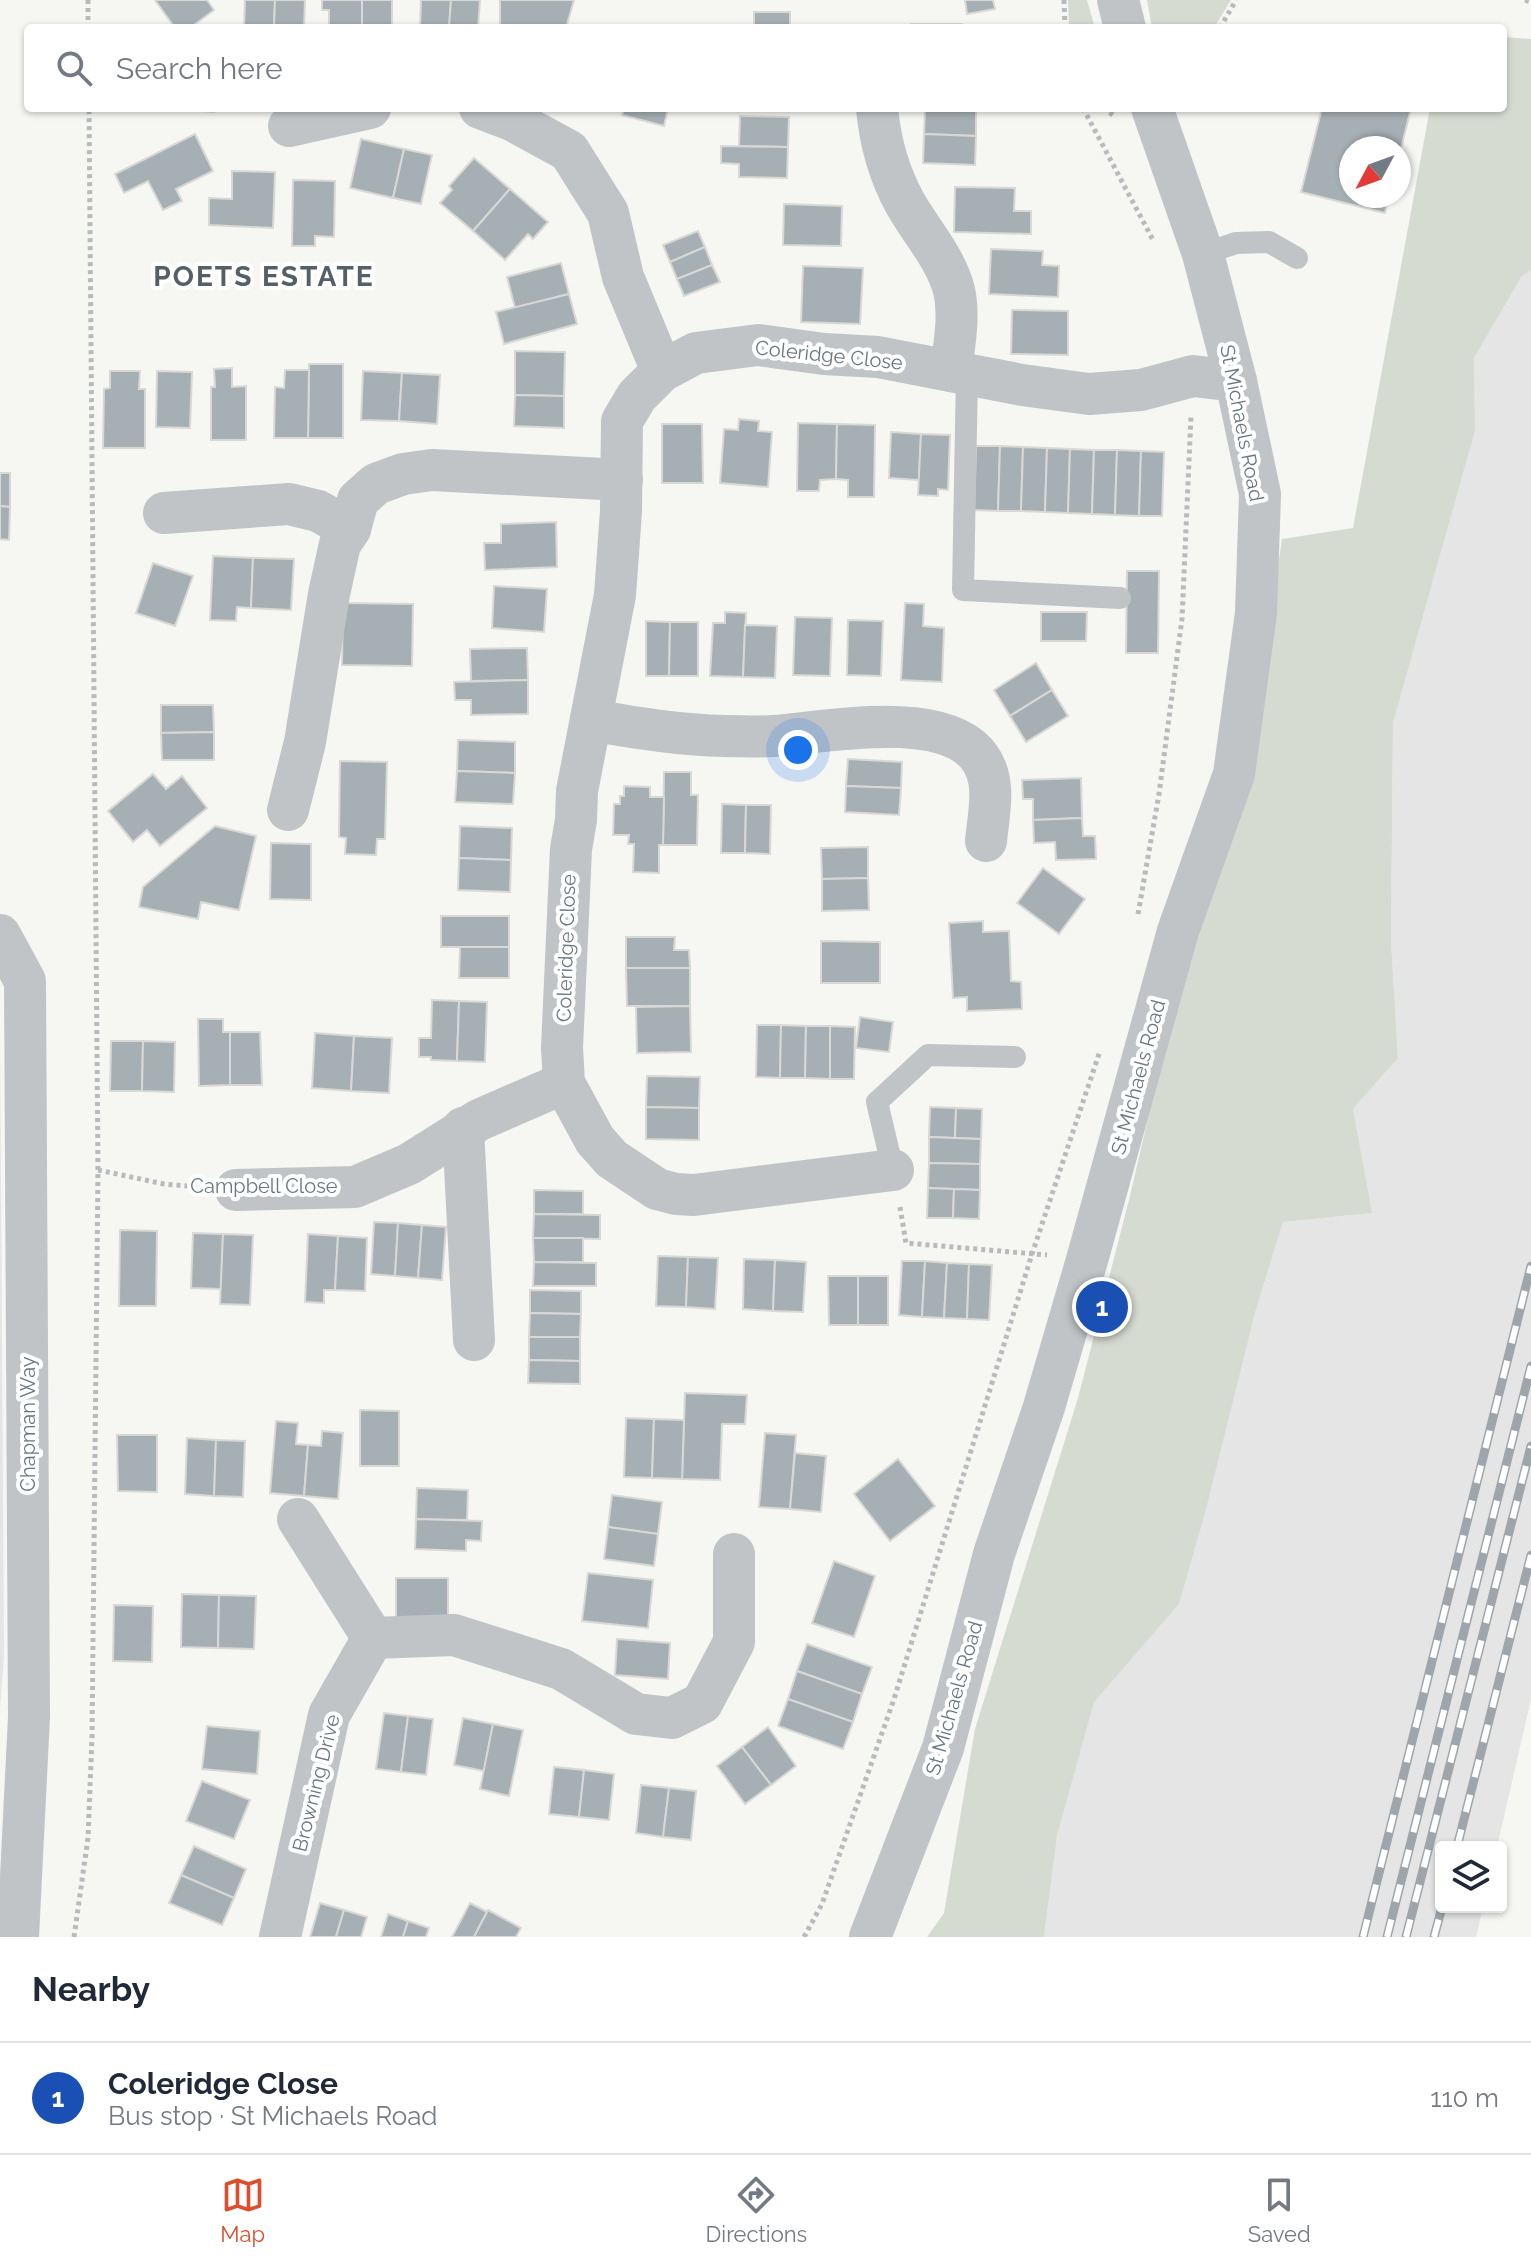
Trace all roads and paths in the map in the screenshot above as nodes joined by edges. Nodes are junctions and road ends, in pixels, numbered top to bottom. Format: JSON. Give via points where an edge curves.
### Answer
{"nodes":[{"id":1,"x":88,"y":0,"type":"edge"},
{"id":2,"x":1064,"y":0,"type":"edge"},
{"id":3,"x":1118,"y":0,"type":"edge"},
{"id":4,"x":1236,"y":0,"type":"edge"},
{"id":5,"x":1525,"y":0,"type":"edge"},
{"id":6,"x":1531,"y":2,"type":"edge"},
{"id":7,"x":88,"y":24,"type":"edge"},
{"id":8,"x":1065,"y":24,"type":"edge"},
{"id":9,"x":1124,"y":24,"type":"edge"},
{"id":10,"x":1222,"y":24,"type":"edge"},
{"id":11,"x":89,"y":112,"type":"edge"},
{"id":12,"x":352,"y":112,"type":"edge"},
{"id":13,"x":490,"y":112,"type":"edge"},
{"id":14,"x":877,"y":112,"type":"edge"},
{"id":15,"x":1085,"y":112,"type":"edge"},
{"id":16,"x":1153,"y":112,"type":"edge"},
{"id":17,"x":289,"y":126,"type":"dead end"},
{"id":18,"x":1155,"y":246,"type":"dead end"},
{"id":19,"x":1203,"y":254,"type":"junction"},
{"id":20,"x":1297,"y":258,"type":"dead end"},
{"id":21,"x":662,"y":371,"type":"junction"},
{"id":22,"x":959,"y":373,"type":"junction"},
{"id":23,"x":1193,"y":376,"type":"junction"},
{"id":24,"x":1236,"y":381,"type":"junction"},
{"id":25,"x":622,"y":480,"type":"junction"},
{"id":26,"x":164,"y":513,"type":"dead end"},
{"id":27,"x":350,"y":529,"type":"junction"},
{"id":28,"x":1120,"y":598,"type":"dead end"},
{"id":29,"x":591,"y":720,"type":"junction"},
{"id":30,"x":288,"y":810,"type":"dead end"},
{"id":31,"x":986,"y":841,"type":"dead end"},
{"id":32,"x":1136,"y":929,"type":"dead end"},
{"id":33,"x":0,"y":935,"type":"edge"},
{"id":34,"x":1101,"y":1047,"type":"dead end"},
{"id":35,"x":1015,"y":1057,"type":"dead end"},
{"id":36,"x":564,"y":1083,"type":"junction"},
{"id":37,"x":463,"y":1128,"type":"junction"},
{"id":38,"x":14,"y":1135,"type":"edge"},
{"id":39,"x":98,"y":1170,"type":"junction"},
{"id":40,"x":893,"y":1170,"type":"junction"},
{"id":41,"x":236,"y":1190,"type":"joint"},
{"id":42,"x":1032,"y":1254,"type":"junction"},
{"id":43,"x":474,"y":1340,"type":"dead end"},
{"id":44,"x":298,"y":1519,"type":"dead end"},
{"id":45,"x":734,"y":1554,"type":"dead end"},
{"id":46,"x":373,"y":1638,"type":"junction"},
{"id":47,"x":19,"y":1928,"type":"edge"},
{"id":48,"x":74,"y":1937,"type":"edge"},
{"id":49,"x":280,"y":1937,"type":"edge"},
{"id":50,"x":804,"y":1937,"type":"edge"},
{"id":51,"x":870,"y":1937,"type":"edge"}],
"edges":[{"from":1,"to":7,"type":"path"},
{"from":2,"to":8,"type":"path"},
{"from":3,"to":9,"type":"street"},
{"from":4,"to":10,"type":"path"},
{"from":5,"to":6,"type":"path"},
{"from":11,"to":39,"type":"path"},
{"from":12,"to":17,"type":"street"},
{"from":13,"to":21,"type":"street","via":[[569,151],[608,213],[623,277]]},
{"from":14,"to":22,"type":"street","via":[[890,171],[938,252],[954,292]]},
{"from":15,"to":18,"type":"path"},
{"from":16,"to":19,"type":"street","name":"St Michaels Road"},
{"from":19,"to":20,"type":"lane","via":[[1236,243],[1269,242]]},
{"from":19,"to":24,"type":"street","name":"St Michaels Road"},
{"from":21,"to":22,"type":"street","name":"Coleridge Close","via":[[696,353],[758,345],[878,357]]},
{"from":21,"to":25,"type":"street","name":"Coleridge Close","via":[[622,421]]},
{"from":22,"to":23,"type":"street","name":"Coleridge Close","via":[[1089,394],[1141,390]]},
{"from":22,"to":28,"type":"lane","via":[[963,590]]},
{"from":23,"to":24,"type":"street","name":"Coleridge Close"},
{"from":23,"to":32,"type":"path","via":[[1182,619]]},
{"from":24,"to":51,"type":"street","name":"St Michaels Road","via":[[1260,494],[1256,613],[1234,774],[1178,931],[1044,1407],[994,1554],[943,1748]]},
{"from":25,"to":27,"type":"street","via":[[432,470],[403,474],[376,484],[358,500]]},
{"from":25,"to":29,"type":"street","name":"Coleridge Close","via":[[615,595]]},
{"from":26,"to":27,"type":"street","via":[[289,504],[318,511]]},
{"from":27,"to":30,"type":"street","via":[[340,544]]},
{"from":29,"to":31,"type":"street","via":[[707,736],[770,737],[890,727],[935,731],[959,739],[988,769]]},
{"from":29,"to":36,"type":"street","name":"Coleridge Close","via":[[571,849]]},
{"from":33,"to":38,"type":"street","name":"Chapman Way","via":[[25,981]]},
{"from":34,"to":42,"type":"path"},
{"from":35,"to":40,"type":"lane","via":[[928,1055],[877,1102]]},
{"from":36,"to":37,"type":"street","name":"Campbell Close"},
{"from":36,"to":40,"type":"street","name":"Coleridge Close","via":[[595,1140],[612,1159],[657,1189],[676,1194]]},
{"from":37,"to":41,"type":"street","name":"Campbell Close","via":[[409,1164],[355,1187]]},
{"from":37,"to":43,"type":"street"},
{"from":38,"to":47,"type":"street","name":"Chapman Way","via":[[29,1717]]},
{"from":39,"to":41,"type":"path","name":"Campbell Close","via":[[164,1184]]},
{"from":39,"to":48,"type":"path","via":[[92,1737],[88,1838]]},
{"from":40,"to":42,"type":"path","via":[[906,1243]]},
{"from":42,"to":50,"type":"path","via":[[894,1699],[822,1904]]},
{"from":44,"to":46,"type":"street"},
{"from":45,"to":46,"type":"street","via":[[734,1642],[702,1703],[672,1718],[636,1714],[561,1669],[454,1635]]},
{"from":46,"to":49,"type":"street","name":"Browning Drive","via":[[329,1715]]}]}
